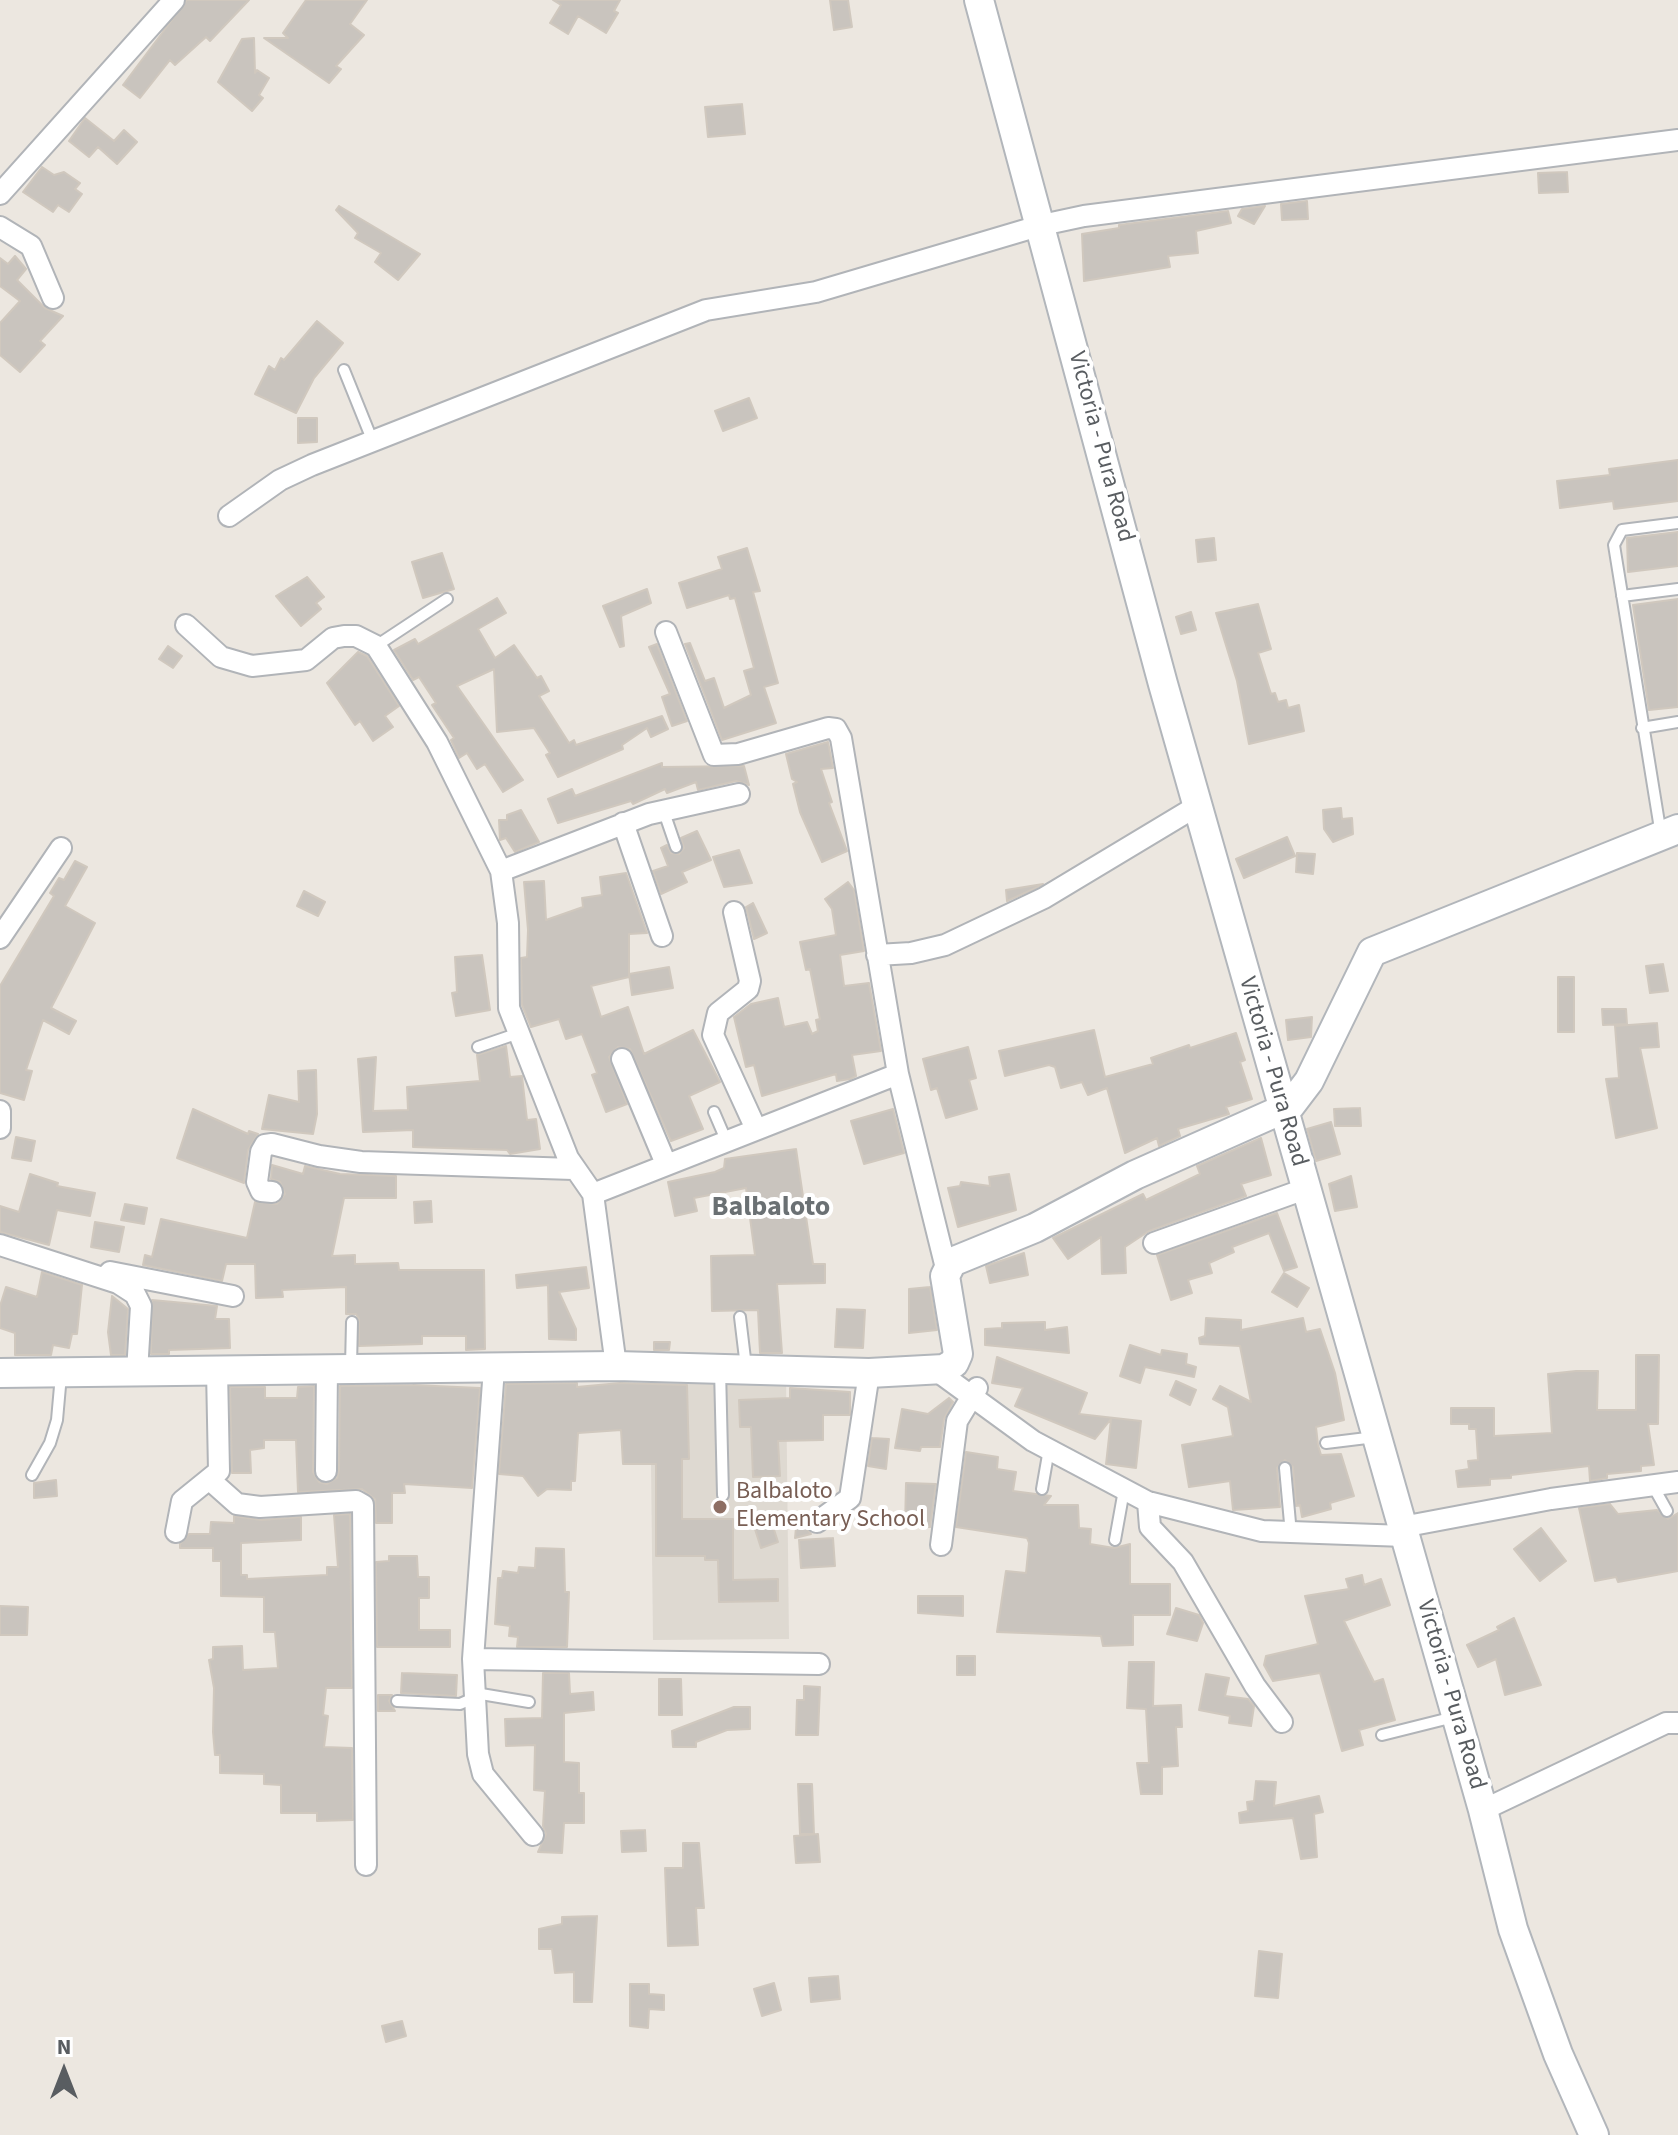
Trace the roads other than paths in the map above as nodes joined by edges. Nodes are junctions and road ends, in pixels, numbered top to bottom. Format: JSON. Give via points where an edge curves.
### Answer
{"nodes":[{"id":1,"x":174,"y":0,"type":"edge"},
{"id":2,"x":979,"y":0,"type":"edge"},
{"id":3,"x":1678,"y":140,"type":"edge"},
{"id":4,"x":0,"y":194,"type":"edge"},
{"id":5,"x":1042,"y":225,"type":"junction"},
{"id":6,"x":0,"y":227,"type":"edge"},
{"id":7,"x":53,"y":298,"type":"dead end"},
{"id":8,"x":344,"y":370,"type":"dead end"},
{"id":9,"x":373,"y":442,"type":"junction"},
{"id":10,"x":229,"y":516,"type":"dead end"},
{"id":11,"x":1678,"y":523,"type":"edge"},
{"id":12,"x":1678,"y":589,"type":"edge"},
{"id":13,"x":1622,"y":596,"type":"junction"},
{"id":14,"x":447,"y":599,"type":"dead end"},
{"id":15,"x":186,"y":625,"type":"dead end"},
{"id":16,"x":666,"y":632,"type":"dead end"},
{"id":17,"x":376,"y":646,"type":"junction"},
{"id":18,"x":1678,"y":722,"type":"edge"},
{"id":19,"x":1642,"y":728,"type":"junction"},
{"id":20,"x":739,"y":794,"type":"dead end"},
{"id":21,"x":1197,"y":806,"type":"junction"},
{"id":22,"x":664,"y":812,"type":"junction"},
{"id":23,"x":623,"y":823,"type":"junction"},
{"id":24,"x":1670,"y":833,"type":"edge"},
{"id":25,"x":676,"y":847,"type":"dead end"},
{"id":26,"x":61,"y":848,"type":"dead end"},
{"id":27,"x":501,"y":871,"type":"junction"},
{"id":28,"x":734,"y":912,"type":"dead end"},
{"id":29,"x":662,"y":936,"type":"dead end"},
{"id":30,"x":0,"y":938,"type":"edge"},
{"id":31,"x":877,"y":955,"type":"junction"},
{"id":32,"x":519,"y":1033,"type":"junction"},
{"id":33,"x":478,"y":1047,"type":"dead end"},
{"id":34,"x":622,"y":1059,"type":"dead end"},
{"id":35,"x":898,"y":1074,"type":"junction"},
{"id":36,"x":0,"y":1111,"type":"edge"},
{"id":37,"x":1282,"y":1111,"type":"junction"},
{"id":38,"x":714,"y":1112,"type":"dead end"},
{"id":39,"x":0,"y":1128,"type":"edge"},
{"id":40,"x":756,"y":1129,"type":"junction"},
{"id":41,"x":726,"y":1140,"type":"junction"},
{"id":42,"x":666,"y":1164,"type":"junction"},
{"id":43,"x":573,"y":1169,"type":"junction"},
{"id":44,"x":1305,"y":1189,"type":"junction"},
{"id":45,"x":272,"y":1192,"type":"dead end"},
{"id":46,"x":593,"y":1194,"type":"junction"},
{"id":47,"x":1154,"y":1243,"type":"dead end"},
{"id":48,"x":0,"y":1245,"type":"edge"},
{"id":49,"x":63,"y":1265,"type":"junction"},
{"id":50,"x":946,"y":1268,"type":"junction"},
{"id":51,"x":233,"y":1296,"type":"dead end"},
{"id":52,"x":740,"y":1317,"type":"dead end"},
{"id":53,"x":352,"y":1322,"type":"dead end"},
{"id":54,"x":948,"y":1363,"type":"junction"},
{"id":55,"x":616,"y":1366,"type":"junction"},
{"id":56,"x":733,"y":1367,"type":"junction"},
{"id":57,"x":339,"y":1368,"type":"junction"},
{"id":58,"x":494,"y":1368,"type":"junction"},
{"id":59,"x":217,"y":1370,"type":"junction"},
{"id":60,"x":137,"y":1372,"type":"junction"},
{"id":61,"x":0,"y":1373,"type":"edge"},
{"id":62,"x":61,"y":1373,"type":"junction"},
{"id":63,"x":869,"y":1373,"type":"junction"},
{"id":64,"x":976,"y":1395,"type":"junction"},
{"id":65,"x":1377,"y":1437,"type":"junction"},
{"id":66,"x":1326,"y":1443,"type":"dead end"},
{"id":67,"x":1049,"y":1449,"type":"junction"},
{"id":68,"x":1285,"y":1468,"type":"dead end"},
{"id":69,"x":326,"y":1471,"type":"dead end"},
{"id":70,"x":32,"y":1475,"type":"dead end"},
{"id":71,"x":210,"y":1480,"type":"junction"},
{"id":72,"x":1678,"y":1482,"type":"edge"},
{"id":73,"x":1652,"y":1484,"type":"junction"},
{"id":74,"x":1042,"y":1489,"type":"dead end"},
{"id":75,"x":1124,"y":1490,"type":"junction"},
{"id":76,"x":723,"y":1495,"type":"dead end"},
{"id":77,"x":1148,"y":1502,"type":"junction"},
{"id":78,"x":1667,"y":1511,"type":"dead end"},
{"id":79,"x":817,"y":1522,"type":"dead end"},
{"id":80,"x":176,"y":1532,"type":"dead end"},
{"id":81,"x":1403,"y":1532,"type":"junction"},
{"id":82,"x":1291,"y":1534,"type":"junction"},
{"id":83,"x":1115,"y":1540,"type":"dead end"},
{"id":84,"x":941,"y":1545,"type":"dead end"},
{"id":85,"x":473,"y":1659,"type":"junction"},
{"id":86,"x":819,"y":1664,"type":"dead end"},
{"id":87,"x":476,"y":1695,"type":"junction"},
{"id":88,"x":397,"y":1701,"type":"dead end"},
{"id":89,"x":529,"y":1702,"type":"dead end"},
{"id":90,"x":1456,"y":1716,"type":"junction"},
{"id":91,"x":1282,"y":1722,"type":"dead end"},
{"id":92,"x":1678,"y":1723,"type":"edge"},
{"id":93,"x":1382,"y":1735,"type":"dead end"},
{"id":94,"x":1483,"y":1810,"type":"junction"},
{"id":95,"x":533,"y":1835,"type":"dead end"},
{"id":96,"x":366,"y":1865,"type":"dead end"},
{"id":97,"x":1594,"y":2135,"type":"edge"}],
"edges":[{"from":1,"to":4,"type":"street"},
{"from":2,"to":5,"type":"main road","name":"Victoria - Pura Road"},
{"from":3,"to":5,"type":"street"},
{"from":5,"to":9,"type":"street","via":[[816,292],[706,310]]},
{"from":5,"to":21,"type":"main road","name":"Victoria - Pura Road"},
{"from":6,"to":7,"type":"street","via":[[31,246]]},
{"from":8,"to":9,"type":"lane"},
{"from":9,"to":10,"type":"street","via":[[293,473]]},
{"from":11,"to":13,"type":"lane","via":[[1622,530],[1614,545]]},
{"from":12,"to":13,"type":"lane"},
{"from":13,"to":19,"type":"lane"},
{"from":14,"to":17,"type":"lane"},
{"from":15,"to":17,"type":"street","via":[[221,657],[252,666],[306,660],[333,638],[344,636]]},
{"from":16,"to":31,"type":"street","via":[[714,755],[738,754],[836,729],[846,759]]},
{"from":17,"to":27,"type":"street","via":[[437,742]]},
{"from":18,"to":19,"type":"lane"},
{"from":19,"to":24,"type":"lane"},
{"from":20,"to":22,"type":"street"},
{"from":21,"to":31,"type":"street","via":[[1044,898],[945,945]]},
{"from":21,"to":37,"type":"main road","name":"Victoria - Pura Road"},
{"from":22,"to":23,"type":"street"},
{"from":22,"to":25,"type":"lane"},
{"from":23,"to":27,"type":"street"},
{"from":23,"to":29,"type":"street"},
{"from":24,"to":37,"type":"main road","via":[[1372,952],[1309,1081]]},
{"from":26,"to":30,"type":"street"},
{"from":27,"to":32,"type":"street","via":[[508,923],[507,996]]},
{"from":28,"to":40,"type":"street","via":[[750,981],[748,989],[718,1013],[713,1035]]},
{"from":31,"to":35,"type":"street"},
{"from":32,"to":33,"type":"lane"},
{"from":32,"to":43,"type":"street"},
{"from":34,"to":42,"type":"street"},
{"from":35,"to":40,"type":"street"},
{"from":35,"to":50,"type":"street"},
{"from":36,"to":39,"type":"street"},
{"from":37,"to":44,"type":"main road","name":"Victoria - Pura Road"},
{"from":37,"to":50,"type":"main road","via":[[1135,1175]]},
{"from":38,"to":41,"type":"lane"},
{"from":40,"to":41,"type":"street"},
{"from":41,"to":42,"type":"street"},
{"from":42,"to":46,"type":"street"},
{"from":43,"to":45,"type":"street","via":[[361,1162],[272,1144],[261,1152],[257,1182],[261,1191]]},
{"from":43,"to":46,"type":"street"},
{"from":44,"to":47,"type":"street"},
{"from":44,"to":65,"type":"main road","name":"Victoria - Pura Road"},
{"from":46,"to":55,"type":"street"},
{"from":48,"to":49,"type":"street"},
{"from":49,"to":51,"type":"street"},
{"from":49,"to":60,"type":"street","via":[[135,1294],[141,1306]]},
{"from":50,"to":54,"type":"main road"},
{"from":52,"to":56,"type":"lane"},
{"from":53,"to":57,"type":"lane"},
{"from":54,"to":63,"type":"main road"},
{"from":54,"to":64,"type":"street"},
{"from":55,"to":56,"type":"main road"},
{"from":55,"to":58,"type":"main road"},
{"from":56,"to":63,"type":"main road"},
{"from":56,"to":76,"type":"lane"},
{"from":57,"to":58,"type":"main road"},
{"from":57,"to":59,"type":"main road"},
{"from":57,"to":69,"type":"street"},
{"from":58,"to":85,"type":"street"},
{"from":59,"to":60,"type":"main road"},
{"from":59,"to":71,"type":"street","via":[[220,1465]]},
{"from":60,"to":62,"type":"main road"},
{"from":61,"to":62,"type":"main road"},
{"from":62,"to":70,"type":"lane","via":[[57,1420]]},
{"from":63,"to":79,"type":"street","via":[[850,1498]]},
{"from":64,"to":67,"type":"street"},
{"from":64,"to":84,"type":"street","via":[[957,1421]]},
{"from":65,"to":66,"type":"lane"},
{"from":65,"to":81,"type":"main road","name":"Victoria - Pura Road"},
{"from":67,"to":74,"type":"lane"},
{"from":67,"to":75,"type":"street"},
{"from":68,"to":82,"type":"lane"},
{"from":71,"to":80,"type":"street","via":[[182,1501]]},
{"from":71,"to":96,"type":"street","via":[[237,1504],[363,1505]]},
{"from":72,"to":73,"type":"street"},
{"from":73,"to":78,"type":"lane"},
{"from":73,"to":81,"type":"street"},
{"from":75,"to":77,"type":"street"},
{"from":75,"to":83,"type":"lane"},
{"from":77,"to":82,"type":"street","via":[[1224,1524]]},
{"from":77,"to":91,"type":"street","via":[[1150,1527],[1183,1562],[1255,1686]]},
{"from":81,"to":82,"type":"street"},
{"from":81,"to":90,"type":"main road","name":"Victoria - Pura Road"},
{"from":85,"to":86,"type":"street"},
{"from":85,"to":87,"type":"street"},
{"from":87,"to":88,"type":"lane","via":[[460,1704]]},
{"from":87,"to":89,"type":"lane"},
{"from":87,"to":95,"type":"street","via":[[483,1774]]},
{"from":90,"to":93,"type":"lane"},
{"from":90,"to":94,"type":"main road","name":"Victoria - Pura Road"},
{"from":92,"to":94,"type":"street","via":[[1656,1728]]},
{"from":94,"to":97,"type":"main road","name":"Victoria - Pura Road","via":[[1534,1994]]}]}
